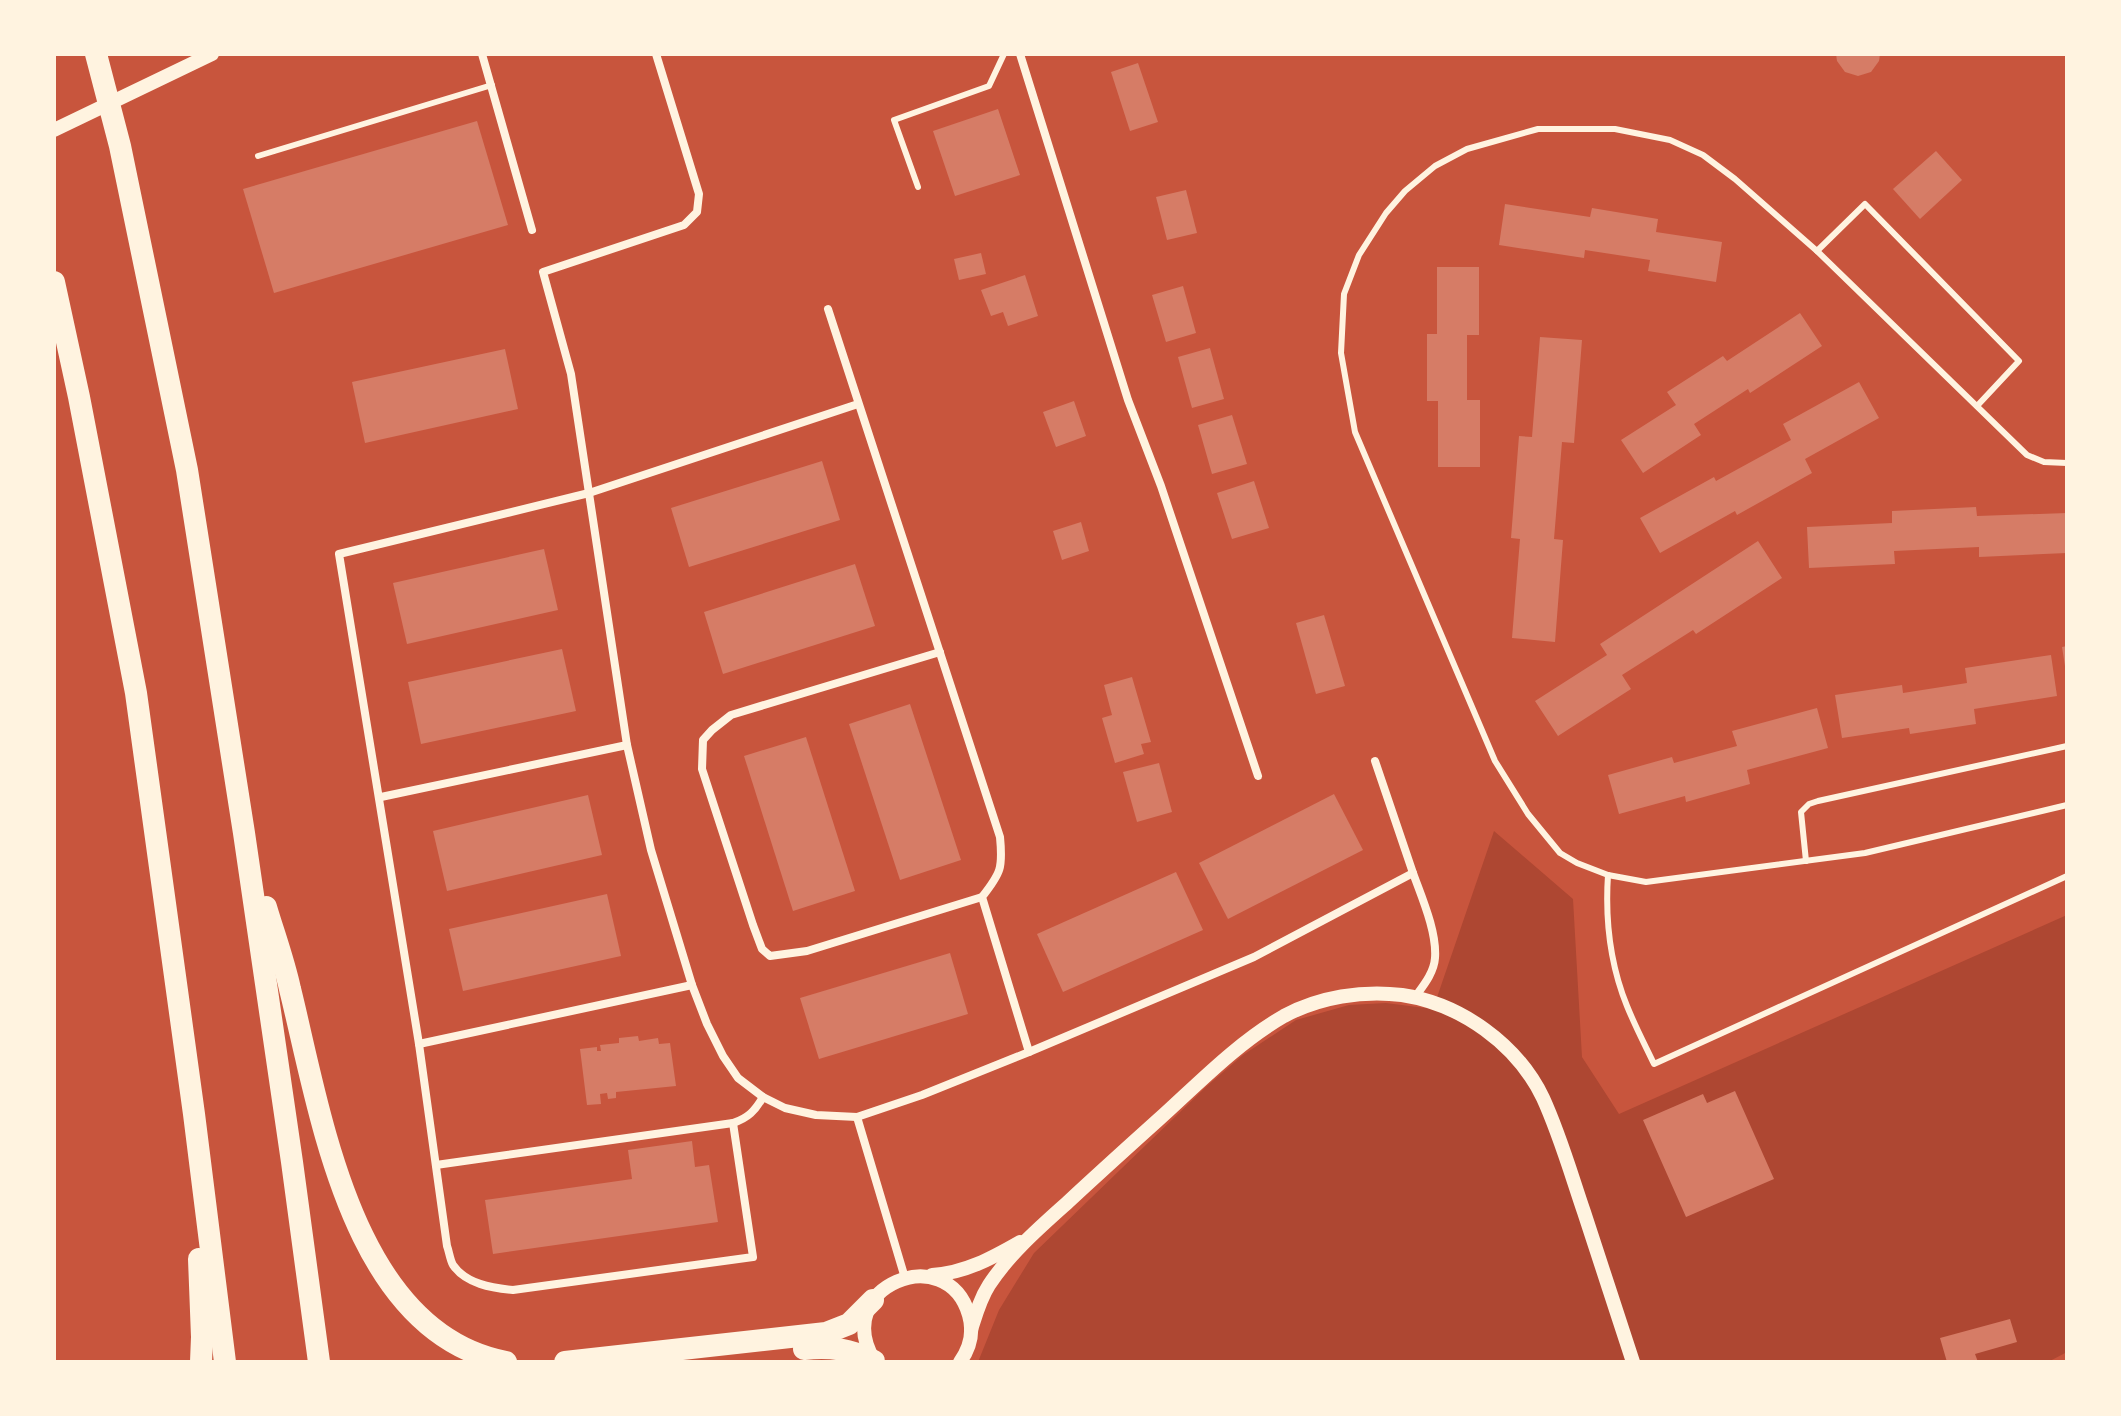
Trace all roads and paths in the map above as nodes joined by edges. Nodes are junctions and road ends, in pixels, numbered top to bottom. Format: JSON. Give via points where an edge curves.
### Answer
{"nodes":[{"id":1,"x":96,"y":54,"type":"edge"},
{"id":2,"x":212,"y":54,"type":"edge"},
{"id":3,"x":482,"y":54,"type":"edge"},
{"id":4,"x":656,"y":54,"type":"edge"},
{"id":5,"x":1004,"y":54,"type":"edge"},
{"id":6,"x":1020,"y":54,"type":"edge"},
{"id":7,"x":492,"y":85,"type":"junction"},
{"id":8,"x":54,"y":130,"type":"edge"},
{"id":9,"x":258,"y":156,"type":"dead end"},
{"id":10,"x":918,"y":187,"type":"dead end"},
{"id":11,"x":532,"y":230,"type":"dead end"},
{"id":12,"x":1817,"y":251,"type":"junction"},
{"id":13,"x":54,"y":282,"type":"edge"},
{"id":14,"x":828,"y":309,"type":"dead end"},
{"id":15,"x":858,"y":404,"type":"junction"},
{"id":16,"x":1977,"y":406,"type":"junction"},
{"id":17,"x":2067,"y":463,"type":"edge"},
{"id":18,"x":589,"y":493,"type":"junction"},
{"id":19,"x":940,"y":652,"type":"junction"},
{"id":20,"x":627,"y":745,"type":"junction"},
{"id":21,"x":2067,"y":746,"type":"edge"},
{"id":22,"x":1375,"y":761,"type":"dead end"},
{"id":23,"x":1258,"y":776,"type":"dead end"},
{"id":24,"x":381,"y":797,"type":"junction"},
{"id":25,"x":2067,"y":805,"type":"edge"},
{"id":26,"x":244,"y":833,"type":"junction"},
{"id":27,"x":1806,"y":861,"type":"junction"},
{"id":28,"x":1413,"y":873,"type":"junction"},
{"id":29,"x":1608,"y":875,"type":"junction"},
{"id":30,"x":2067,"y":876,"type":"edge"},
{"id":31,"x":982,"y":897,"type":"junction"},
{"id":32,"x":692,"y":985,"type":"junction"},
{"id":33,"x":1415,"y":997,"type":"junction"},
{"id":34,"x":419,"y":1044,"type":"junction"},
{"id":35,"x":1029,"y":1052,"type":"junction"},
{"id":36,"x":763,"y":1097,"type":"junction"},
{"id":37,"x":194,"y":1114,"type":"junction"},
{"id":38,"x":857,"y":1117,"type":"junction"},
{"id":39,"x":733,"y":1123,"type":"junction"},
{"id":40,"x":436,"y":1165,"type":"junction"},
{"id":41,"x":1031,"y":1236,"type":"junction"},
{"id":42,"x":912,"y":1277,"type":"junction"},
{"id":43,"x":873,"y":1300,"type":"junction"},
{"id":44,"x":971,"y":1330,"type":"junction"},
{"id":45,"x":875,"y":1361,"type":"edge"},
{"id":46,"x":201,"y":1362,"type":"edge"},
{"id":47,"x":225,"y":1362,"type":"edge"},
{"id":48,"x":319,"y":1362,"type":"edge"},
{"id":49,"x":506,"y":1362,"type":"edge"},
{"id":50,"x":565,"y":1362,"type":"edge"},
{"id":51,"x":679,"y":1362,"type":"edge"},
{"id":52,"x":960,"y":1362,"type":"edge"},
{"id":53,"x":1633,"y":1362,"type":"edge"}],
"edges":[{"from":1,"to":26,"type":"highway","via":[[187,470]]},
{"from":2,"to":8,"type":"street"},
{"from":3,"to":7,"type":"street"},
{"from":4,"to":18,"type":"street","via":[[699,194],[697,212],[684,225],[543,272],[571,374]]},
{"from":5,"to":10,"type":"lane","via":[[989,86],[894,120]]},
{"from":6,"to":23,"type":"street","via":[[1128,400]]},
{"from":7,"to":9,"type":"lane"},
{"from":7,"to":11,"type":"street"},
{"from":12,"to":16,"type":"lane"},
{"from":12,"to":16,"type":"lane","via":[[1865,204],[2019,361]]},
{"from":12,"to":29,"type":"lane","via":[[1735,179],[1703,155],[1670,140],[1615,129],[1538,129],[1467,149],[1405,191],[1359,255],[1344,294],[1341,353],[1355,432],[1495,761],[1560,853]]},
{"from":13,"to":37,"type":"highway","via":[[136,693]]},
{"from":14,"to":15,"type":"street"},
{"from":15,"to":18,"type":"street"},
{"from":15,"to":19,"type":"street"},
{"from":16,"to":17,"type":"lane","via":[[2027,455]]},
{"from":18,"to":20,"type":"street"},
{"from":18,"to":24,"type":"street","via":[[339,554]]},
{"from":19,"to":31,"type":"street","via":[[1000,837],[998,876]]},
{"from":19,"to":31,"type":"street","via":[[731,715],[703,740],[702,769],[757,937],[770,956],[807,951]]},
{"from":20,"to":24,"type":"street"},
{"from":20,"to":32,"type":"street","via":[[651,850]]},
{"from":21,"to":27,"type":"lane","via":[[1809,804],[1801,812]]},
{"from":22,"to":28,"type":"street"},
{"from":24,"to":34,"type":"street"},
{"from":25,"to":27,"type":"lane","via":[[1865,853]]},
{"from":26,"to":48,"type":"highway"},
{"from":26,"to":49,"type":"highway","via":[[289,985],[323,1128],[354,1219],[406,1304],[448,1341]]},
{"from":27,"to":29,"type":"lane","via":[[1646,882]]},
{"from":28,"to":33,"type":"street","via":[[1431,927],[1435,959]]},
{"from":28,"to":35,"type":"street","via":[[1254,957]]},
{"from":29,"to":30,"type":"lane","via":[[1613,959],[1627,1007],[1654,1064]]},
{"from":31,"to":35,"type":"street"},
{"from":32,"to":34,"type":"street"},
{"from":32,"to":36,"type":"street","via":[[723,1056],[738,1078]]},
{"from":33,"to":41,"type":"street","via":[[1361,994],[1284,1016],[1236,1049]]},
{"from":33,"to":53,"type":"street","via":[[1448,1008],[1499,1041],[1542,1096]]},
{"from":34,"to":40,"type":"street"},
{"from":35,"to":38,"type":"street"},
{"from":36,"to":38,"type":"street","via":[[816,1115]]},
{"from":36,"to":39,"type":"street","via":[[746,1118]]},
{"from":37,"to":46,"type":"highway"},
{"from":37,"to":47,"type":"highway"},
{"from":38,"to":42,"type":"street"},
{"from":39,"to":40,"type":"street"},
{"from":39,"to":40,"type":"street","via":[[753,1257],[513,1290],[490,1288],[453,1265]]},
{"from":41,"to":42,"type":"street","via":[[957,1272]]},
{"from":41,"to":44,"type":"street","via":[[991,1283]]},
{"from":42,"to":43,"type":"street","via":[[888,1285]]},
{"from":42,"to":44,"type":"street","via":[[935,1279],[954,1290],[968,1311]]},
{"from":43,"to":45,"type":"street","via":[[864,1332]]},
{"from":43,"to":50,"type":"highway","via":[[849,1324],[826,1333]]},
{"from":44,"to":52,"type":"street"},
{"from":45,"to":51,"type":"highway","via":[[831,1347]]}]}
